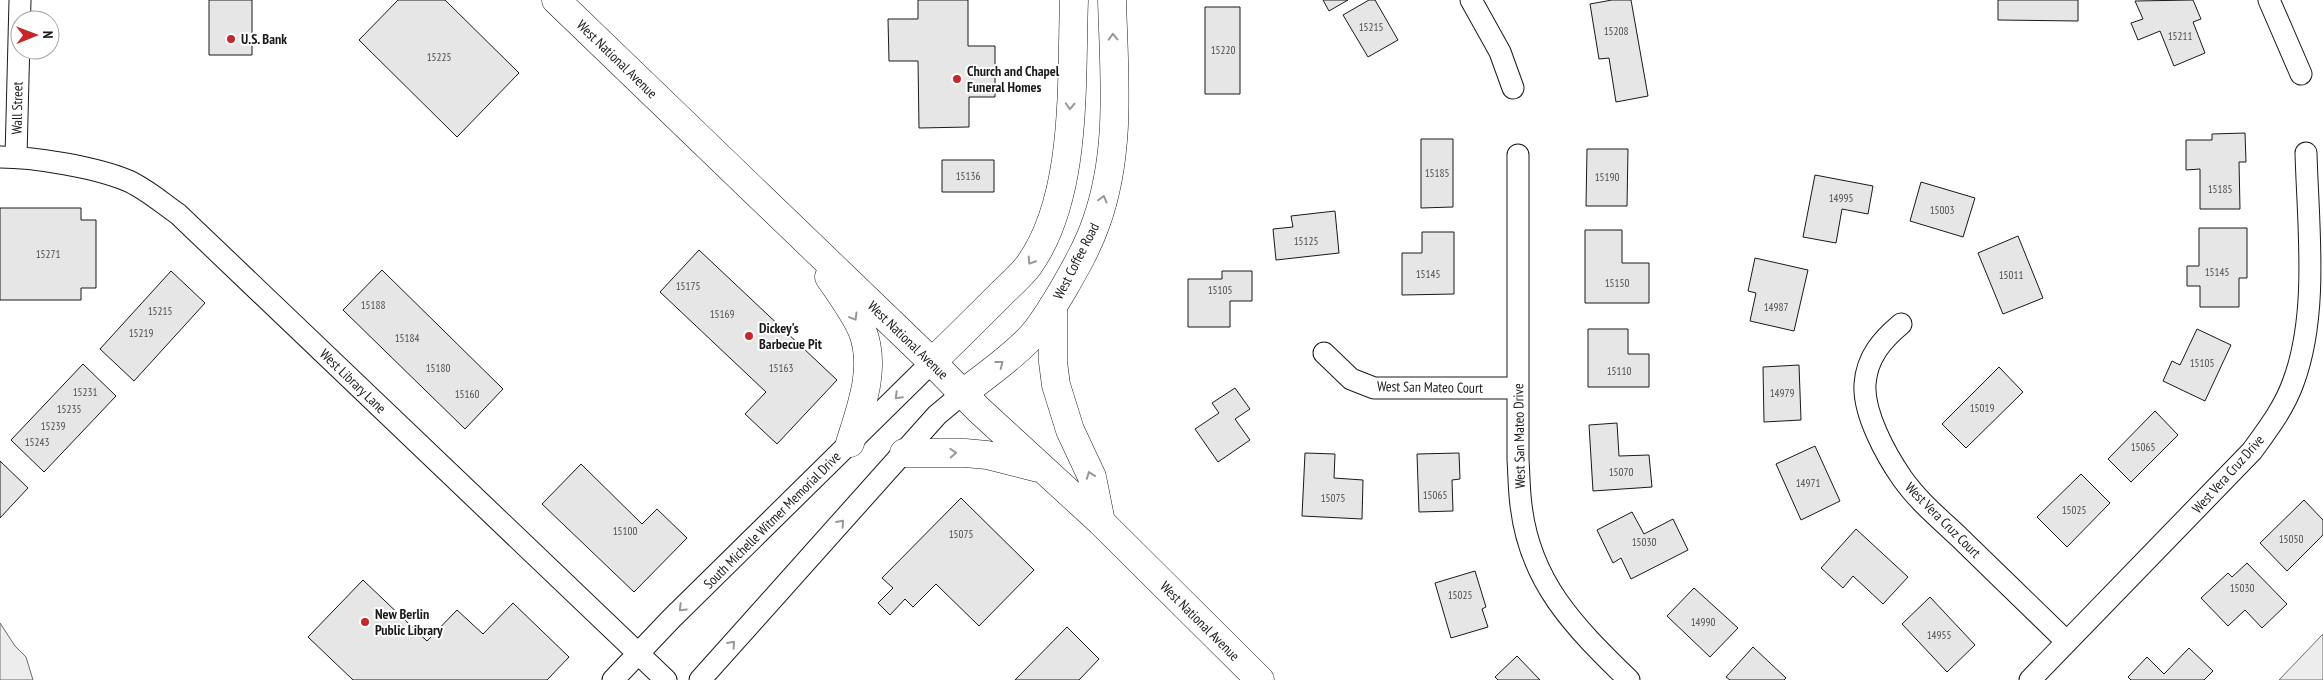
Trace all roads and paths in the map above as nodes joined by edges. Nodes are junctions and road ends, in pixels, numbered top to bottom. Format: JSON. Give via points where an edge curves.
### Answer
{"nodes":[{"id":1,"x":20,"y":0,"type":"edge"},
{"id":2,"x":556,"y":0,"type":"edge"},
{"id":3,"x":1074,"y":0,"type":"edge"},
{"id":4,"x":1112,"y":0,"type":"edge"},
{"id":5,"x":1471,"y":0,"type":"edge"},
{"id":6,"x":2269,"y":0,"type":"edge"},
{"id":7,"x":2301,"y":74,"type":"dead end"},
{"id":8,"x":1513,"y":88,"type":"dead end"},
{"id":9,"x":2306,"y":153,"type":"dead end"},
{"id":10,"x":1518,"y":155,"type":"dead end"},
{"id":11,"x":8,"y":157,"type":"edge"},
{"id":12,"x":798,"y":233,"type":"junction"},
{"id":13,"x":1053,"y":306,"type":"junction"},
{"id":14,"x":1901,"y":324,"type":"dead end"},
{"id":15,"x":1324,"y":353,"type":"dead end"},
{"id":16,"x":932,"y":362,"type":"junction"},
{"id":17,"x":1518,"y":388,"type":"junction"},
{"id":18,"x":962,"y":394,"type":"junction"},
{"id":19,"x":850,"y":443,"type":"junction"},
{"id":20,"x":904,"y":453,"type":"junction"},
{"id":21,"x":1045,"y":470,"type":"junction"},
{"id":22,"x":1101,"y":522,"type":"junction"},
{"id":23,"x":2067,"y":642,"type":"junction"},
{"id":24,"x":637,"y":653,"type":"junction"},
{"id":25,"x":613,"y":680,"type":"edge"},
{"id":26,"x":666,"y":680,"type":"edge"},
{"id":27,"x":700,"y":680,"type":"edge"},
{"id":28,"x":1260,"y":680,"type":"edge"},
{"id":29,"x":1629,"y":680,"type":"edge"},
{"id":30,"x":2030,"y":680,"type":"edge"}],
"edges":[{"from":1,"to":11,"type":"street","name":"Wall Street"},
{"from":2,"to":12,"type":"main road","name":"West National Avenue"},
{"from":3,"to":16,"type":"main road","one_way":true,"via":[[1067,142],[1060,197],[1052,220],[1028,267]]},
{"from":13,"to":4,"type":"main road","name":"West Coffee Road","one_way":true,"via":[[1096,223],[1109,173],[1115,101]]},
{"from":5,"to":8,"type":"street","via":[[1500,52]]},
{"from":6,"to":7,"type":"street"},
{"from":9,"to":23,"type":"street","name":"West Vera Cruz Drive","via":[[2310,314],[2302,355],[2281,409],[2252,451]]},
{"from":10,"to":17,"type":"street","name":"West San Mateo Drive"},
{"from":11,"to":24,"type":"street","name":"West Library Lane","via":[[70,165],[127,180],[178,214]]},
{"from":12,"to":16,"type":"main road","name":"West National Avenue"},
{"from":12,"to":19,"type":"main road","one_way":true,"via":[[862,330],[867,351],[867,381]]},
{"from":18,"to":13,"type":"main road","name":"West Coffee Road","one_way":true,"via":[[1026,342]]},
{"from":22,"to":13,"type":"main road","one_way":true,"via":[[1092,477],[1064,415],[1056,385]]},
{"from":14,"to":23,"type":"street","name":"West Vera Cruz Court","via":[[1880,343],[1870,361],[1865,384],[1868,408],[1877,432],[1902,479]]},
{"from":15,"to":17,"type":"street","name":"West San Mateo Court","via":[[1351,379],[1374,388]]},
{"from":16,"to":18,"type":"main road","name":"West National Avenue"},
{"from":16,"to":19,"type":"street","name":"South Michelle Witmer Memorial Drive","one_way":true},
{"from":17,"to":29,"type":"street","name":"West San Mateo Drive","via":[[1521,507],[1528,541],[1540,573],[1557,604]]},
{"from":18,"to":20,"type":"street","via":[[937,415]]},
{"from":18,"to":21,"type":"main road","name":"West National Avenue"},
{"from":19,"to":24,"type":"street","name":"South Michelle Witmer Memorial Drive","one_way":true},
{"from":20,"to":21,"type":"main road","one_way":true,"via":[[987,455]]},
{"from":27,"to":20,"type":"street","one_way":true},
{"from":21,"to":22,"type":"main road","name":"West National Avenue"},
{"from":22,"to":28,"type":"main road","name":"West National Avenue"},
{"from":23,"to":30,"type":"street","name":"West Vera Cruz Drive"},
{"from":24,"to":25,"type":"street","name":"South Michelle Witmer Memorial Drive"},
{"from":24,"to":26,"type":"street","name":"West Library Lane"}]}
